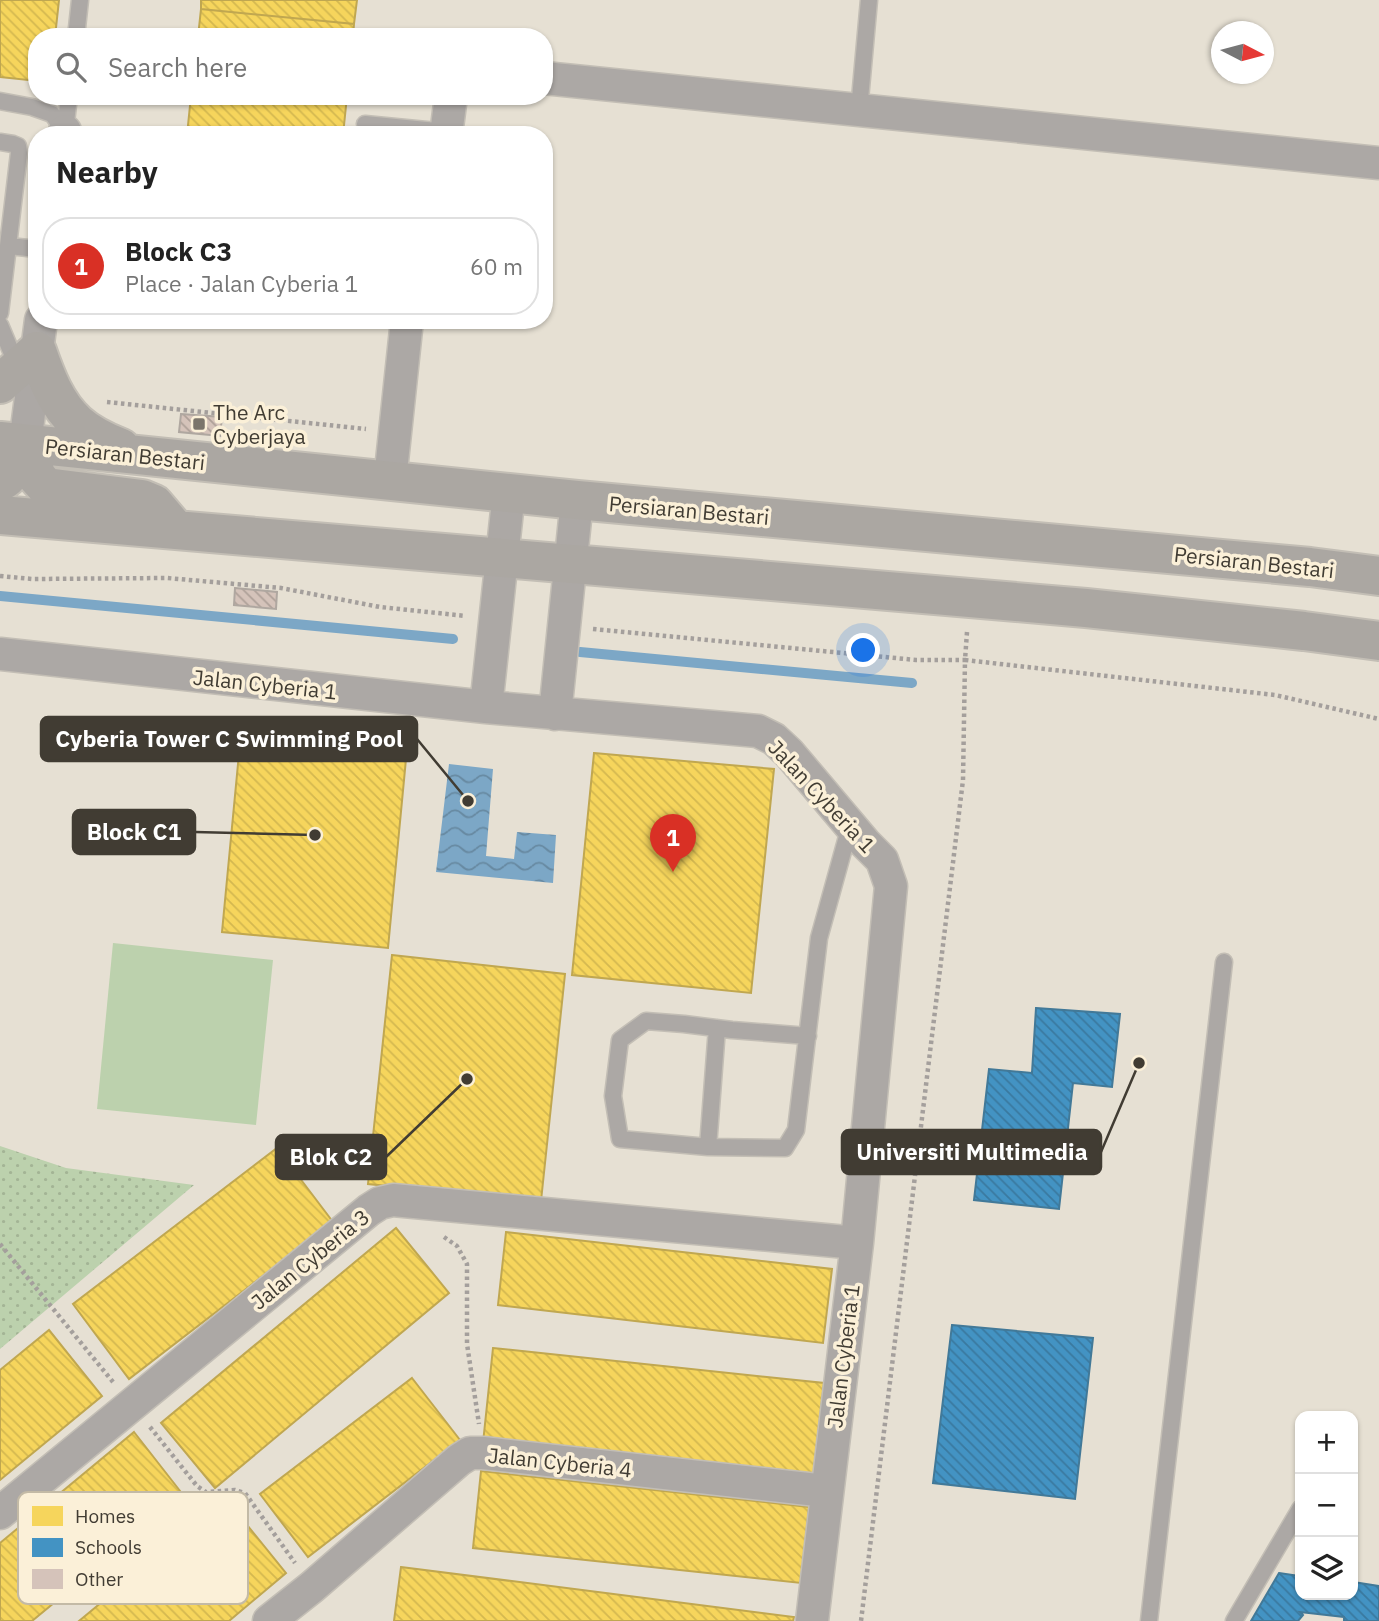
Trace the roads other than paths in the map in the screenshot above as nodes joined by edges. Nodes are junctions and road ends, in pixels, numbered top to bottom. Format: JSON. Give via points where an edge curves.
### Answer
{"nodes":[{"id":1,"x":80,"y":0,"type":"edge"},
{"id":2,"x":869,"y":0,"type":"edge"},
{"id":3,"x":77,"y":28,"type":"edge"},
{"id":4,"x":553,"y":79,"type":"edge"},
{"id":5,"x":0,"y":101,"type":"edge"},
{"id":6,"x":68,"y":105,"type":"edge"},
{"id":7,"x":450,"y":105,"type":"edge"},
{"id":8,"x":859,"y":110,"type":"junction"},
{"id":9,"x":365,"y":124,"type":"dead end"},
{"id":10,"x":60,"y":126,"type":"edge"},
{"id":11,"x":66,"y":126,"type":"edge"},
{"id":12,"x":383,"y":126,"type":"edge"},
{"id":13,"x":447,"y":126,"type":"edge"},
{"id":14,"x":0,"y":142,"type":"edge"},
{"id":15,"x":1379,"y":163,"type":"edge"},
{"id":16,"x":9,"y":246,"type":"junction"},
{"id":17,"x":28,"y":248,"type":"edge"},
{"id":18,"x":0,"y":313,"type":"edge"},
{"id":19,"x":0,"y":325,"type":"edge"},
{"id":20,"x":406,"y":329,"type":"edge"},
{"id":21,"x":24,"y":356,"type":"edge"},
{"id":22,"x":12,"y":442,"type":"edge"},
{"id":23,"x":135,"y":455,"type":"junction"},
{"id":24,"x":390,"y":480,"type":"junction"},
{"id":25,"x":0,"y":482,"type":"edge"},
{"id":26,"x":509,"y":492,"type":"junction"},
{"id":27,"x":577,"y":500,"type":"junction"},
{"id":28,"x":0,"y":514,"type":"edge"},
{"id":29,"x":176,"y":530,"type":"junction"},
{"id":30,"x":502,"y":558,"type":"junction"},
{"id":31,"x":570,"y":565,"type":"junction"},
{"id":32,"x":1379,"y":576,"type":"edge"},
{"id":33,"x":1379,"y":641,"type":"edge"},
{"id":34,"x":0,"y":654,"type":"edge"},
{"id":35,"x":486,"y":707,"type":"junction"},
{"id":36,"x":555,"y":714,"type":"junction"},
{"id":37,"x":850,"y":825,"type":"junction"},
{"id":38,"x":1224,"y":962,"type":"dead end"},
{"id":39,"x":717,"y":1028,"type":"junction"},
{"id":40,"x":808,"y":1036,"type":"junction"},
{"id":41,"x":708,"y":1147,"type":"junction"},
{"id":42,"x":857,"y":1243,"type":"junction"},
{"id":43,"x":827,"y":1491,"type":"junction"},
{"id":44,"x":26,"y":1492,"type":"edge"},
{"id":45,"x":18,"y":1499,"type":"edge"},
{"id":46,"x":0,"y":1513,"type":"edge"},
{"id":47,"x":1295,"y":1517,"type":"edge"},
{"id":48,"x":270,"y":1621,"type":"edge"},
{"id":49,"x":812,"y":1621,"type":"edge"},
{"id":50,"x":1149,"y":1621,"type":"edge"},
{"id":51,"x":1234,"y":1621,"type":"edge"}],
"edges":[{"from":1,"to":3,"type":"lane"},
{"from":2,"to":8,"type":"lane"},
{"from":4,"to":8,"type":"street"},
{"from":5,"to":10,"type":"lane","via":[[52,114]]},
{"from":6,"to":11,"type":"lane"},
{"from":7,"to":13,"type":"street"},
{"from":8,"to":15,"type":"street"},
{"from":9,"to":12,"type":"lane"},
{"from":14,"to":16,"type":"lane","via":[[18,146]]},
{"from":16,"to":17,"type":"lane"},
{"from":16,"to":18,"type":"lane"},
{"from":19,"to":21,"type":"lane"},
{"from":20,"to":24,"type":"street"},
{"from":21,"to":22,"type":"street"},
{"from":21,"to":23,"type":"main road","via":[[78,424]]},
{"from":22,"to":23,"type":"main road","name":"Persiaran Bestari"},
{"from":22,"to":25,"type":"main road","via":[[11,474]]},
{"from":22,"to":29,"type":"main road","via":[[46,486],[142,499],[154,504]]},
{"from":23,"to":24,"type":"main road","name":"Persiaran Bestari"},
{"from":24,"to":26,"type":"main road","name":"Persiaran Bestari"},
{"from":26,"to":27,"type":"main road","name":"Persiaran Bestari"},
{"from":26,"to":30,"type":"street"},
{"from":27,"to":31,"type":"street"},
{"from":27,"to":32,"type":"main road","name":"Persiaran Bestari"},
{"from":28,"to":29,"type":"main road"},
{"from":29,"to":30,"type":"main road"},
{"from":30,"to":31,"type":"main road"},
{"from":30,"to":35,"type":"street"},
{"from":31,"to":33,"type":"main road","via":[[969,598]]},
{"from":31,"to":36,"type":"street"},
{"from":34,"to":35,"type":"street","name":"Jalan Cyberia 1"},
{"from":35,"to":36,"type":"street","name":"Jalan Cyberia 1"},
{"from":36,"to":37,"type":"street","name":"Jalan Cyberia 1","via":[[758,731],[789,753]]},
{"from":37,"to":40,"type":"lane","via":[[819,938]]},
{"from":37,"to":42,"type":"street","name":"Jalan Cyberia 1","via":[[882,860],[891,886]]},
{"from":38,"to":50,"type":"lane"},
{"from":39,"to":40,"type":"lane"},
{"from":39,"to":41,"type":"lane"},
{"from":39,"to":41,"type":"lane","via":[[646,1021],[620,1040],[613,1096],[620,1139]]},
{"from":40,"to":41,"type":"lane","via":[[796,1130],[785,1148]]},
{"from":42,"to":43,"type":"street","name":"Jalan Cyberia 1"},
{"from":42,"to":44,"type":"street","name":"Jalan Cyberia 3","via":[[393,1200],[380,1203]]},
{"from":43,"to":48,"type":"street","name":"Jalan Cyberia 4","via":[[470,1453]]},
{"from":43,"to":49,"type":"street","name":"Jalan Cyberia 1"},
{"from":45,"to":46,"type":"street","name":"Jalan Cyberia 3"},
{"from":47,"to":51,"type":"lane"}]}
